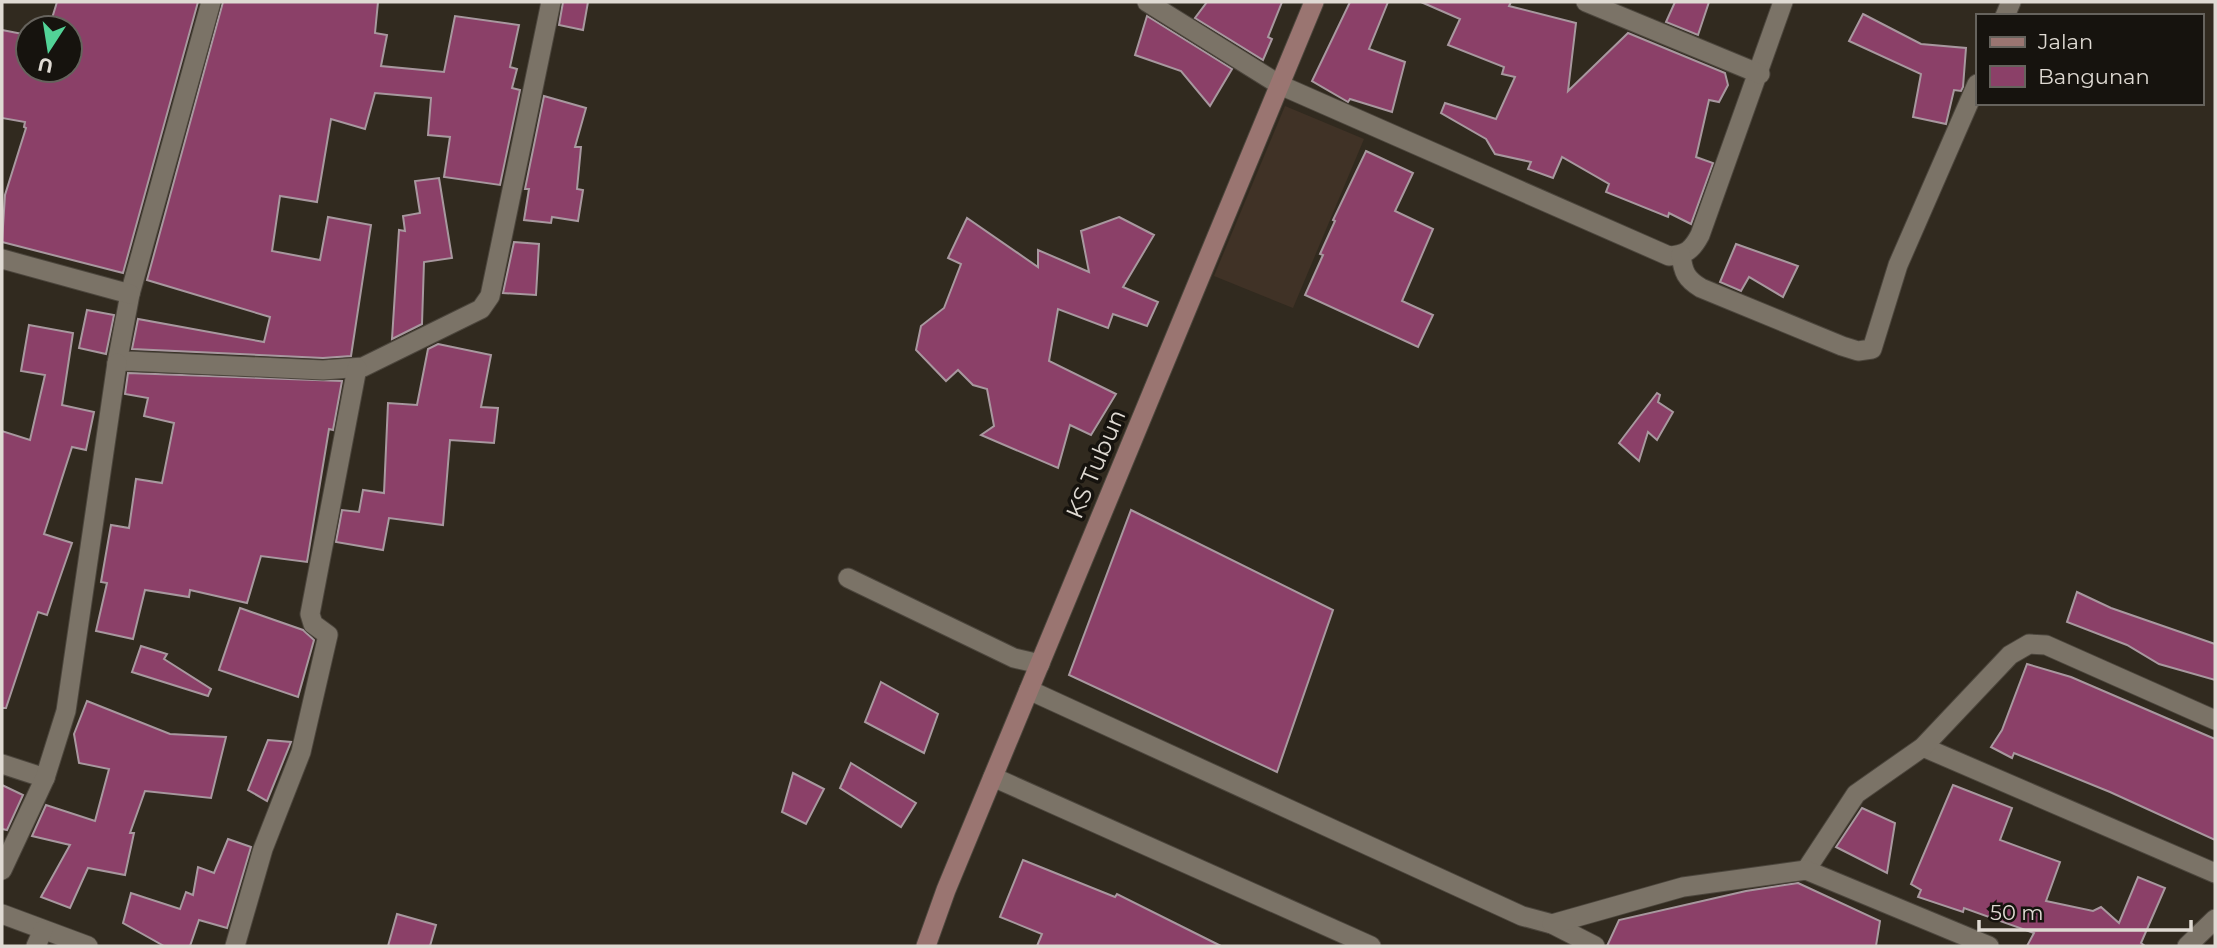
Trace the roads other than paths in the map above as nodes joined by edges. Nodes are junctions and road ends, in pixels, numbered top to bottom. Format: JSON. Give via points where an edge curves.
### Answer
{"nodes":[{"id":1,"x":211,"y":2,"type":"edge"},
{"id":2,"x":551,"y":2,"type":"edge"},
{"id":3,"x":1147,"y":2,"type":"edge"},
{"id":4,"x":1314,"y":2,"type":"edge"},
{"id":5,"x":1586,"y":2,"type":"edge"},
{"id":6,"x":1783,"y":2,"type":"edge"},
{"id":7,"x":1760,"y":74,"type":"junction"},
{"id":8,"x":1280,"y":85,"type":"junction"},
{"id":9,"x":1976,"y":86,"type":"edge"},
{"id":10,"x":1681,"y":256,"type":"junction"},
{"id":11,"x":2,"y":259,"type":"edge"},
{"id":12,"x":130,"y":294,"type":"junction"},
{"id":13,"x":117,"y":363,"type":"junction"},
{"id":14,"x":357,"y":368,"type":"junction"},
{"id":15,"x":848,"y":578,"type":"dead end"},
{"id":16,"x":1040,"y":664,"type":"junction"},
{"id":17,"x":1029,"y":690,"type":"junction"},
{"id":18,"x":2215,"y":720,"type":"edge"},
{"id":19,"x":1923,"y":747,"type":"junction"},
{"id":20,"x":2,"y":764,"type":"edge"},
{"id":21,"x":993,"y":777,"type":"junction"},
{"id":22,"x":45,"y":778,"type":"junction"},
{"id":23,"x":2,"y":870,"type":"edge"},
{"id":24,"x":1806,"y":870,"type":"junction"},
{"id":25,"x":2215,"y":873,"type":"edge"},
{"id":26,"x":2,"y":914,"type":"edge"},
{"id":27,"x":2215,"y":919,"type":"edge"},
{"id":28,"x":1552,"y":924,"type":"junction"},
{"id":29,"x":39,"y":938,"type":"edge"},
{"id":30,"x":88,"y":946,"type":"edge"},
{"id":31,"x":235,"y":946,"type":"edge"},
{"id":32,"x":926,"y":946,"type":"edge"},
{"id":33,"x":1371,"y":946,"type":"edge"},
{"id":34,"x":1595,"y":946,"type":"edge"},
{"id":35,"x":1989,"y":946,"type":"edge"},
{"id":36,"x":2187,"y":946,"type":"edge"}],
"edges":[{"from":1,"to":12,"type":"street"},
{"from":2,"to":14,"type":"street","via":[[490,296],[481,309],[381,361]]},
{"from":3,"to":8,"type":"street"},
{"from":4,"to":8,"type":"main road","name":"KS Tubun"},
{"from":5,"to":7,"type":"street"},
{"from":6,"to":7,"type":"street"},
{"from":7,"to":10,"type":"street","via":[[1700,235],[1693,249]]},
{"from":8,"to":10,"type":"street","via":[[1669,256]]},
{"from":8,"to":16,"type":"main road","name":"KS Tubun"},
{"from":9,"to":10,"type":"street","via":[[1898,265],[1872,349],[1842,346],[1701,288],[1683,272]]},
{"from":11,"to":12,"type":"street"},
{"from":12,"to":13,"type":"street"},
{"from":13,"to":14,"type":"street"},
{"from":13,"to":22,"type":"street","via":[[66,711]]},
{"from":14,"to":31,"type":"street","via":[[310,614],[313,624],[328,635],[320,676],[301,752],[263,849]]},
{"from":15,"to":16,"type":"street","via":[[1014,658]]},
{"from":16,"to":17,"type":"main road","name":"KS Tubun"},
{"from":17,"to":21,"type":"main road","name":"KS Tubun"},
{"from":17,"to":28,"type":"street","via":[[1522,916]]},
{"from":18,"to":19,"type":"street","via":[[2046,645],[2029,644],[2010,655]]},
{"from":19,"to":24,"type":"street","via":[[1856,794]]},
{"from":19,"to":25,"type":"street"},
{"from":20,"to":22,"type":"street"},
{"from":21,"to":32,"type":"main road","name":"KS Tubun"},
{"from":21,"to":33,"type":"street"},
{"from":22,"to":23,"type":"street"},
{"from":24,"to":28,"type":"street","via":[[1683,887]]},
{"from":24,"to":35,"type":"street"},
{"from":26,"to":29,"type":"street"},
{"from":27,"to":36,"type":"street"},
{"from":28,"to":34,"type":"street"},
{"from":29,"to":30,"type":"street"}]}
